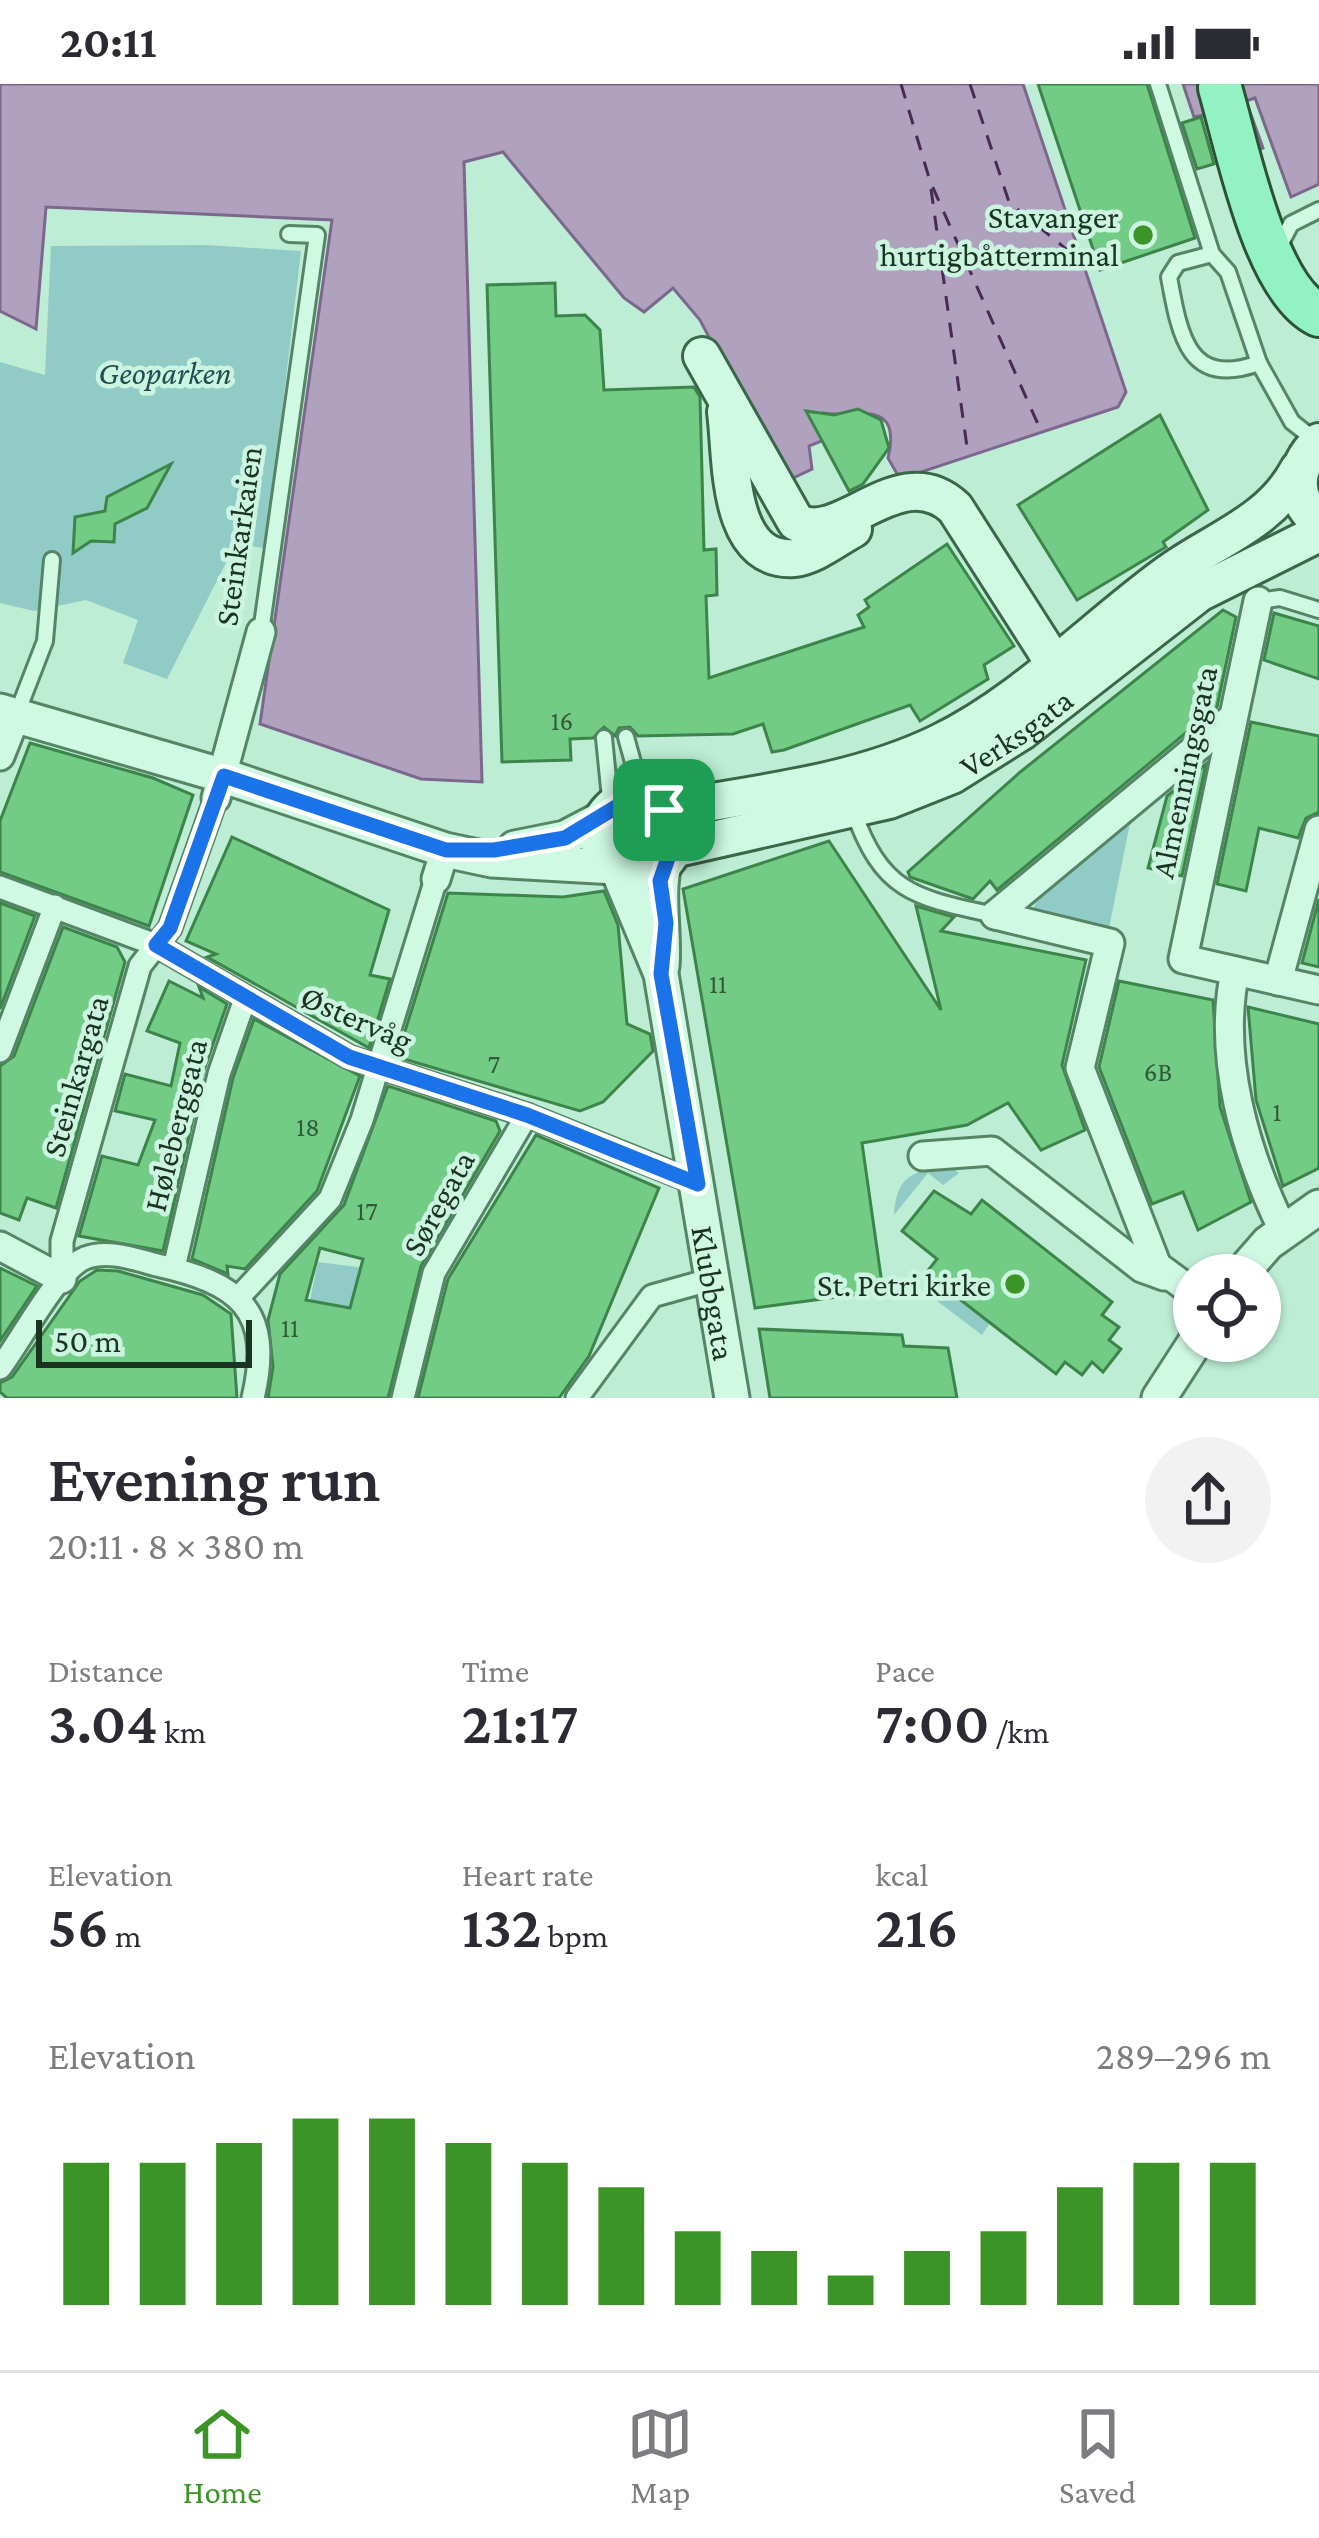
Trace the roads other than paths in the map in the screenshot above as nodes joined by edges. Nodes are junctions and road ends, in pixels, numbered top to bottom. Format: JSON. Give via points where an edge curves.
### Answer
{"nodes":[{"id":1,"x":1158,"y":84,"type":"edge"},
{"id":2,"x":1220,"y":88,"type":"dead end"},
{"id":3,"x":1319,"y":210,"type":"edge"},
{"id":4,"x":289,"y":234,"type":"dead end"},
{"id":5,"x":1212,"y":254,"type":"junction"},
{"id":6,"x":1299,"y":277,"type":"edge"},
{"id":7,"x":702,"y":356,"type":"dead end"},
{"id":8,"x":1259,"y":363,"type":"junction"},
{"id":9,"x":721,"y":391,"type":"junction"},
{"id":10,"x":1307,"y":446,"type":"edge"},
{"id":11,"x":944,"y":499,"type":"junction"},
{"id":12,"x":796,"y":522,"type":"junction"},
{"id":13,"x":1319,"y":522,"type":"edge"},
{"id":14,"x":1319,"y":532,"type":"edge"},
{"id":15,"x":781,"y":556,"type":"junction"},
{"id":16,"x":52,"y":560,"type":"dead end"},
{"id":17,"x":1258,"y":601,"type":"joint"},
{"id":18,"x":1319,"y":610,"type":"edge"},
{"id":19,"x":261,"y":632,"type":"joint"},
{"id":20,"x":1054,"y":663,"type":"junction"},
{"id":21,"x":8,"y":714,"type":"edge"},
{"id":22,"x":1230,"y":720,"type":"junction"},
{"id":23,"x":626,"y":737,"type":"dead end"},
{"id":24,"x":604,"y":738,"type":"dead end"},
{"id":25,"x":0,"y":756,"type":"edge"},
{"id":26,"x":220,"y":788,"type":"junction"},
{"id":27,"x":659,"y":806,"type":"junction"},
{"id":28,"x":853,"y":808,"type":"junction"},
{"id":29,"x":607,"y":813,"type":"junction"},
{"id":30,"x":1319,"y":830,"type":"edge"},
{"id":31,"x":669,"y":855,"type":"junction"},
{"id":32,"x":441,"y":864,"type":"junction"},
{"id":33,"x":616,"y":869,"type":"junction"},
{"id":34,"x":0,"y":887,"type":"edge"},
{"id":35,"x":56,"y":905,"type":"junction"},
{"id":36,"x":995,"y":915,"type":"junction"},
{"id":37,"x":156,"y":945,"type":"junction"},
{"id":38,"x":1235,"y":971,"type":"junction"},
{"id":39,"x":661,"y":974,"type":"junction"},
{"id":40,"x":1278,"y":981,"type":"junction"},
{"id":41,"x":1319,"y":990,"type":"edge"},
{"id":42,"x":245,"y":999,"type":"junction"},
{"id":43,"x":0,"y":1052,"type":"edge"},
{"id":44,"x":378,"y":1068,"type":"junction"},
{"id":45,"x":527,"y":1115,"type":"junction"},
{"id":46,"x":923,"y":1156,"type":"dead end"},
{"id":47,"x":698,"y":1184,"type":"junction"},
{"id":48,"x":1319,"y":1207,"type":"edge"},
{"id":49,"x":1283,"y":1230,"type":"junction"},
{"id":50,"x":0,"y":1246,"type":"edge"},
{"id":51,"x":1260,"y":1254,"type":"edge"},
{"id":52,"x":174,"y":1268,"type":"junction"},
{"id":53,"x":1164,"y":1276,"type":"junction"},
{"id":54,"x":62,"y":1279,"type":"junction"},
{"id":55,"x":713,"y":1279,"type":"junction"},
{"id":56,"x":1173,"y":1281,"type":"edge"},
{"id":57,"x":238,"y":1297,"type":"junction"},
{"id":58,"x":1182,"y":1362,"type":"edge"},
{"id":59,"x":0,"y":1368,"type":"edge"},
{"id":60,"x":253,"y":1398,"type":"edge"},
{"id":61,"x":403,"y":1398,"type":"edge"},
{"id":62,"x":577,"y":1398,"type":"edge"},
{"id":63,"x":732,"y":1398,"type":"edge"},
{"id":64,"x":1159,"y":1398,"type":"edge"}],
"edges":[{"from":1,"to":5,"type":"lane"},
{"from":2,"to":6,"type":"main road"},
{"from":3,"to":6,"type":"lane","via":[[1292,224]]},
{"from":4,"to":19,"type":"lane","name":"Steinkarkaien","via":[[316,236]]},
{"from":5,"to":8,"type":"lane","via":[[1228,272]]},
{"from":5,"to":8,"type":"lane","via":[[1189,256],[1169,278],[1192,352],[1215,374]]},
{"from":7,"to":9,"type":"main road"},
{"from":8,"to":10,"type":"lane"},
{"from":9,"to":12,"type":"main road"},
{"from":9,"to":15,"type":"main road","via":[[734,504],[751,537]]},
{"from":10,"to":13,"type":"main road","via":[[1303,506]]},
{"from":10,"to":20,"type":"main road","name":"Verksgata","via":[[1270,511],[1171,571]]},
{"from":11,"to":12,"type":"main road","via":[[904,493],[814,526]]},
{"from":11,"to":15,"type":"main road","via":[[916,498],[808,554]]},
{"from":11,"to":20,"type":"main road","name":"Verksgata"},
{"from":12,"to":15,"type":"lane"},
{"from":14,"to":28,"type":"main road","name":"Verksgata","via":[[1199,593],[981,759],[922,789]]},
{"from":16,"to":21,"type":"lane","via":[[45,640]]},
{"from":17,"to":18,"type":"lane","via":[[1280,598]]},
{"from":17,"to":22,"type":"street","name":"Almenningsgata"},
{"from":19,"to":26,"type":"street","name":"Steinkarkaien"},
{"from":20,"to":27,"type":"main road","name":"Verksgata","via":[[982,718],[914,754]]},
{"from":21,"to":25,"type":"street"},
{"from":21,"to":26,"type":"street"},
{"from":22,"to":36,"type":"street"},
{"from":22,"to":38,"type":"street","name":"Almenningsgata","via":[[1183,959]]},
{"from":23,"to":27,"type":"lane"},
{"from":24,"to":29,"type":"lane"},
{"from":26,"to":32,"type":"street"},
{"from":26,"to":37,"type":"street","name":"Steinkargata","via":[[170,928]]},
{"from":27,"to":29,"type":"main road","via":[[631,798]]},
{"from":27,"to":31,"type":"main road","via":[[674,828]]},
{"from":28,"to":31,"type":"main road","name":"Verksgata"},
{"from":28,"to":36,"type":"lane","via":[[891,883]]},
{"from":29,"to":32,"type":"street","via":[[576,834]]},
{"from":29,"to":33,"type":"main road","via":[[601,849]]},
{"from":30,"to":40,"type":"street"},
{"from":31,"to":33,"type":"main road","via":[[647,873]]},
{"from":31,"to":39,"type":"street","name":"Klubbgata","via":[[660,881]]},
{"from":32,"to":33,"type":"street"},
{"from":32,"to":44,"type":"street"},
{"from":33,"to":39,"type":"street","name":"Klubbgata"},
{"from":34,"to":35,"type":"street","name":"Østervåg"},
{"from":35,"to":37,"type":"street","name":"Østervåg"},
{"from":35,"to":43,"type":"street"},
{"from":36,"to":53,"type":"street","via":[[1110,943],[1080,1067]]},
{"from":37,"to":42,"type":"street","name":"Østervåg"},
{"from":37,"to":54,"type":"street","name":"Steinkargata","via":[[140,966],[62,1241]]},
{"from":38,"to":40,"type":"street"},
{"from":38,"to":49,"type":"street","via":[[1228,1024],[1237,1090]]},
{"from":39,"to":47,"type":"street","name":"Klubbgata"},
{"from":40,"to":41,"type":"street"},
{"from":42,"to":44,"type":"street","name":"Østervåg"},
{"from":42,"to":52,"type":"street","name":"Høleberggata","via":[[219,1073]]},
{"from":44,"to":45,"type":"street","name":"Østervåg"},
{"from":44,"to":57,"type":"street","via":[[330,1199]]},
{"from":45,"to":47,"type":"street","name":"Østervåg"},
{"from":45,"to":61,"type":"street","name":"Søregata","via":[[434,1274]]},
{"from":46,"to":53,"type":"street","via":[[992,1150],[1142,1268]]},
{"from":47,"to":55,"type":"street","name":"Klubbgata"},
{"from":48,"to":49,"type":"street"},
{"from":49,"to":51,"type":"street"},
{"from":50,"to":54,"type":"street"},
{"from":52,"to":54,"type":"street","via":[[98,1255]]},
{"from":52,"to":57,"type":"street","via":[[211,1278]]},
{"from":53,"to":56,"type":"street"},
{"from":54,"to":59,"type":"street","name":"Steinkargata"},
{"from":55,"to":62,"type":"street","via":[[652,1296]]},
{"from":55,"to":63,"type":"street","name":"Klubbgata"},
{"from":57,"to":60,"type":"street","via":[[259,1344]]},
{"from":58,"to":64,"type":"street"}]}
